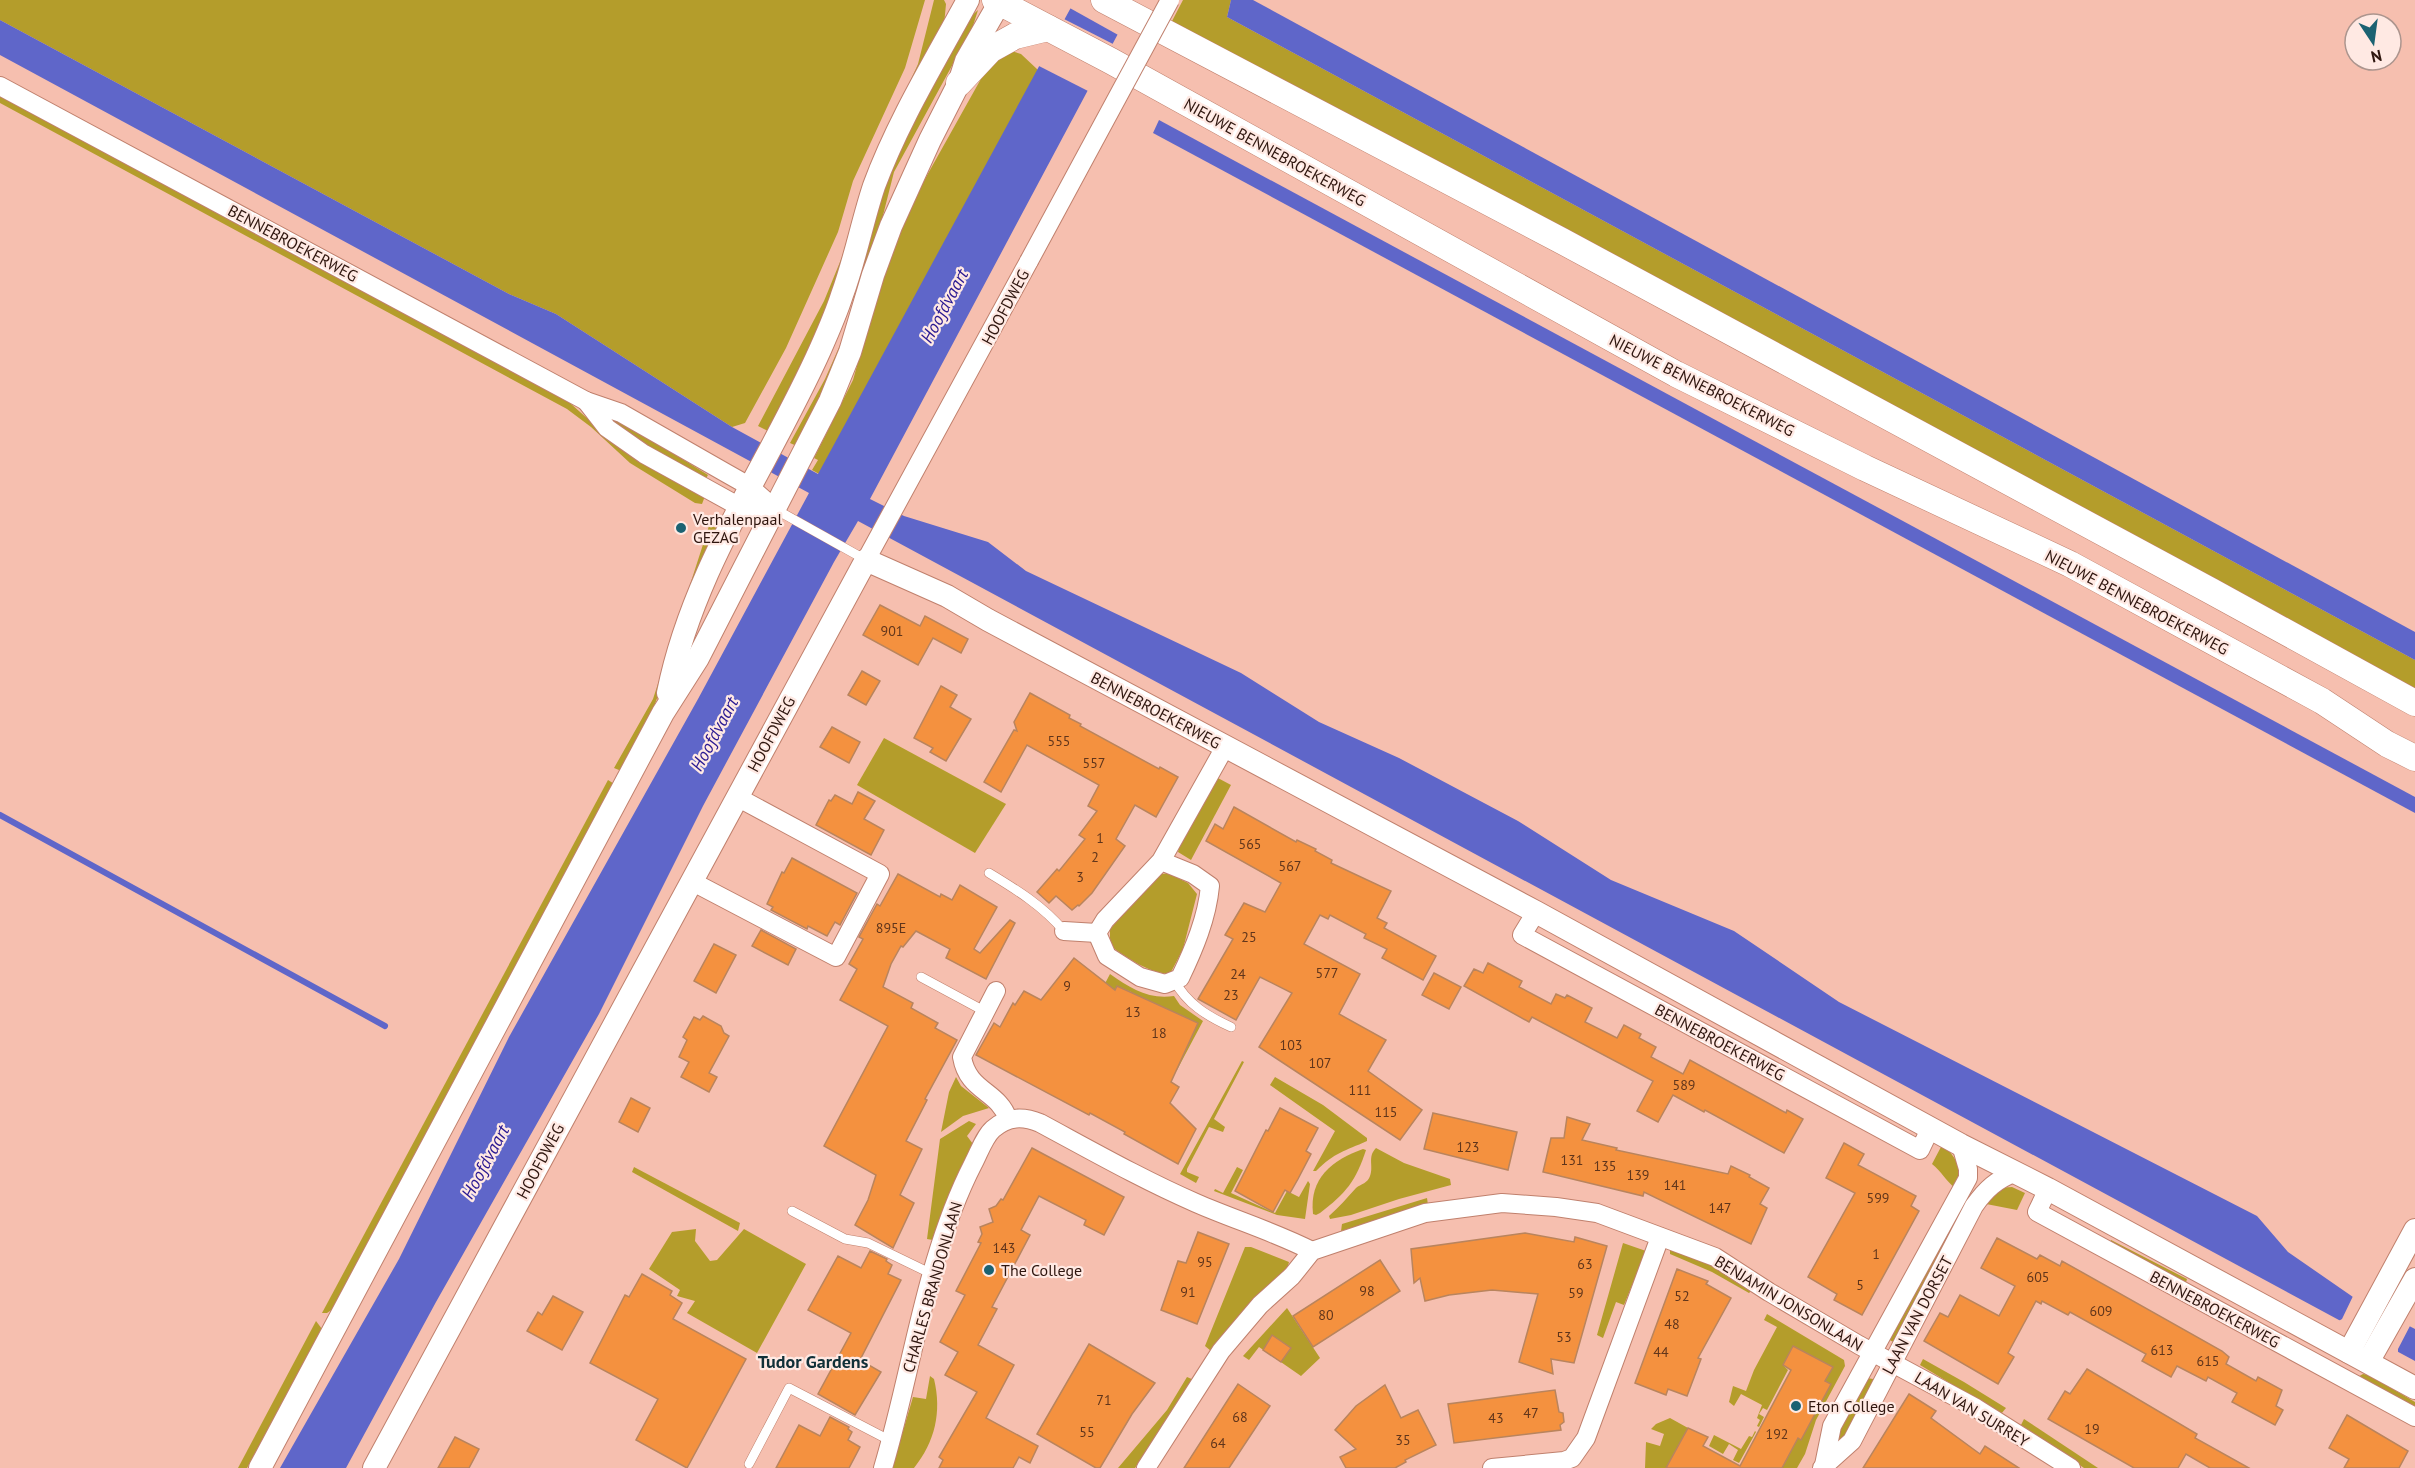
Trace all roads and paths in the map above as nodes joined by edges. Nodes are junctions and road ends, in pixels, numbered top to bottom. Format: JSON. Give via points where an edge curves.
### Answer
{"nodes":[{"id":1,"x":968,"y":0,"type":"edge"},
{"id":2,"x":1104,"y":0,"type":"edge"},
{"id":3,"x":1170,"y":0,"type":"edge"},
{"id":4,"x":998,"y":1,"type":"edge"},
{"id":5,"x":1048,"y":28,"type":"junction"},
{"id":6,"x":959,"y":83,"type":"junction"},
{"id":7,"x":0,"y":86,"type":"edge"},
{"id":8,"x":586,"y":401,"type":"junction"},
{"id":9,"x":753,"y":479,"type":"junction"},
{"id":10,"x":738,"y":507,"type":"junction"},
{"id":11,"x":780,"y":512,"type":"junction"},
{"id":12,"x":860,"y":556,"type":"junction"},
{"id":13,"x":2415,"y":703,"type":"edge"},
{"id":14,"x":663,"y":713,"type":"junction"},
{"id":15,"x":1226,"y":747,"type":"junction"},
{"id":16,"x":2415,"y":758,"type":"edge"},
{"id":17,"x":737,"y":797,"type":"junction"},
{"id":18,"x":1161,"y":861,"type":"junction"},
{"id":19,"x":989,"y":873,"type":"dead end"},
{"id":20,"x":692,"y":881,"type":"junction"},
{"id":21,"x":1536,"y":912,"type":"junction"},
{"id":22,"x":1064,"y":931,"type":"joint"},
{"id":23,"x":1097,"y":933,"type":"junction"},
{"id":24,"x":921,"y":977,"type":"dead end"},
{"id":25,"x":1174,"y":980,"type":"junction"},
{"id":26,"x":996,"y":991,"type":"dead end"},
{"id":27,"x":986,"y":1012,"type":"junction"},
{"id":28,"x":1232,"y":1027,"type":"dead end"},
{"id":29,"x":1008,"y":1119,"type":"junction"},
{"id":30,"x":1931,"y":1127,"type":"junction"},
{"id":31,"x":1961,"y":1145,"type":"junction"},
{"id":32,"x":2016,"y":1172,"type":"junction"},
{"id":33,"x":2048,"y":1189,"type":"junction"},
{"id":34,"x":792,"y":1211,"type":"dead end"},
{"id":35,"x":2415,"y":1230,"type":"edge"},
{"id":36,"x":1660,"y":1237,"type":"junction"},
{"id":37,"x":1312,"y":1251,"type":"junction"},
{"id":38,"x":932,"y":1274,"type":"junction"},
{"id":39,"x":2415,"y":1279,"type":"edge"},
{"id":40,"x":2392,"y":1299,"type":"junction"},
{"id":41,"x":2363,"y":1351,"type":"junction"},
{"id":42,"x":1872,"y":1352,"type":"junction"},
{"id":43,"x":1891,"y":1362,"type":"junction"},
{"id":44,"x":2415,"y":1388,"type":"edge"},
{"id":45,"x":2415,"y":1417,"type":"edge"},
{"id":46,"x":891,"y":1441,"type":"junction"},
{"id":47,"x":2045,"y":1462,"type":"edge"},
{"id":48,"x":749,"y":1464,"type":"dead end"},
{"id":49,"x":1823,"y":1466,"type":"edge"},
{"id":50,"x":260,"y":1468,"type":"edge"},
{"id":51,"x":374,"y":1468,"type":"edge"},
{"id":52,"x":883,"y":1468,"type":"edge"},
{"id":53,"x":1146,"y":1468,"type":"edge"},
{"id":54,"x":1492,"y":1468,"type":"edge"},
{"id":55,"x":2071,"y":1468,"type":"edge"}],
"edges":[{"from":1,"to":9,"type":"street","via":[[893,141],[874,187],[842,295],[802,388]]},
{"from":2,"to":13,"type":"main road","via":[[1562,241]]},
{"from":3,"to":12,"type":"street","name":"HOOFDWEG","bridge":true,"via":[[894,508]]},
{"from":4,"to":5,"type":"main road","name":"NIEUWE BENNEBROEKERWEG"},
{"from":4,"to":6,"type":"street","via":[[966,61]]},
{"from":5,"to":6,"type":"main road","via":[[1014,36],[990,50]]},
{"from":5,"to":16,"type":"main road","name":"NIEUWE BENNEBROEKERWEG","via":[[1676,374],[1864,468],[2070,564],[2322,701]]},
{"from":6,"to":11,"type":"street","via":[[891,226],[850,352],[786,487]]},
{"from":7,"to":8,"type":"street","name":"BENNEBROEKERWEG"},
{"from":8,"to":9,"type":"street","name":"BENNEBROEKERWEG","via":[[621,413]]},
{"from":8,"to":10,"type":"street","name":"BENNEBROEKERWEG","via":[[607,428],[644,454]]},
{"from":9,"to":10,"type":"street"},
{"from":9,"to":11,"type":"street","name":"BENNEBROEKERWEG"},
{"from":10,"to":11,"type":"street","name":"BENNEBROEKERWEG"},
{"from":10,"to":14,"type":"street","via":[[691,614]]},
{"from":11,"to":12,"type":"lane","name":"BENNEBROEKERWEG"},
{"from":11,"to":14,"type":"street"},
{"from":12,"to":15,"type":"street","name":"BENNEBROEKERWEG","via":[[947,596]]},
{"from":12,"to":17,"type":"street","name":"HOOFDWEG"},
{"from":14,"to":50,"type":"street"},
{"from":15,"to":18,"type":"street"},
{"from":15,"to":21,"type":"street","name":"BENNEBROEKERWEG"},
{"from":17,"to":20,"type":"street","name":"HOOFDWEG"},
{"from":17,"to":20,"type":"street","via":[[880,874],[836,957]]},
{"from":18,"to":23,"type":"street"},
{"from":18,"to":25,"type":"street","via":[[1210,886],[1208,909],[1180,978]]},
{"from":19,"to":22,"type":"lane","via":[[1030,898]]},
{"from":20,"to":51,"type":"street","name":"HOOFDWEG"},
{"from":21,"to":30,"type":"street","name":"BENNEBROEKERWEG"},
{"from":21,"to":30,"type":"street","name":"BENNEBROEKERWEG","via":[[1522,935],[1920,1150]]},
{"from":22,"to":23,"type":"street"},
{"from":23,"to":25,"type":"street","via":[[1107,956],[1140,977],[1166,984]]},
{"from":24,"to":27,"type":"lane"},
{"from":25,"to":28,"type":"lane","via":[[1181,994],[1197,1008]]},
{"from":26,"to":27,"type":"street"},
{"from":27,"to":29,"type":"street","via":[[962,1057],[964,1068],[970,1080],[1003,1106]]},
{"from":29,"to":37,"type":"street","via":[[1040,1123],[1148,1181]]},
{"from":29,"to":38,"type":"street","name":"CHARLES BRANDONLAAN","via":[[991,1131],[959,1191]]},
{"from":30,"to":31,"type":"street","name":"BENNEBROEKERWEG"},
{"from":31,"to":32,"type":"street","name":"BENNEBROEKERWEG"},
{"from":31,"to":42,"type":"street","name":"LAAN VAN DORSET","via":[[1968,1178]]},
{"from":32,"to":33,"type":"street","name":"BENNEBROEKERWEG"},
{"from":32,"to":43,"type":"street","name":"LAAN VAN DORSET","via":[[1987,1188],[1974,1206]]},
{"from":33,"to":41,"type":"street","name":"BENNEBROEKERWEG"},
{"from":33,"to":45,"type":"street","name":"BENNEBROEKERWEG","via":[[2037,1212]]},
{"from":34,"to":38,"type":"lane","via":[[845,1239],[868,1243]]},
{"from":35,"to":40,"type":"street"},
{"from":36,"to":37,"type":"street","name":"BENJAMIN JONSONLAAN","via":[[1597,1213],[1502,1203],[1425,1213]]},
{"from":36,"to":42,"type":"street","name":"BENJAMIN JONSONLAAN","via":[[1715,1257]]},
{"from":36,"to":54,"type":"street","via":[[1586,1438],[1572,1458]]},
{"from":37,"to":53,"type":"street","via":[[1221,1351]]},
{"from":38,"to":46,"type":"street","name":"CHARLES BRANDONLAAN"},
{"from":39,"to":40,"type":"street"},
{"from":40,"to":41,"type":"street"},
{"from":41,"to":44,"type":"street","name":"BENNEBROEKERWEG"},
{"from":42,"to":43,"type":"street","name":"LAAN VAN SURREY"},
{"from":42,"to":49,"type":"street","name":"LAAN VAN DORSET","via":[[1832,1426]]},
{"from":43,"to":47,"type":"street","name":"LAAN VAN SURREY","via":[[1976,1408]]},
{"from":43,"to":49,"type":"street","name":"LAAN VAN DORSET","via":[[1852,1441]]},
{"from":46,"to":48,"type":"lane","via":[[789,1388]]},
{"from":46,"to":52,"type":"street","name":"CHARLES BRANDONLAAN"},
{"from":47,"to":55,"type":"street","name":"LAAN VAN SURREY"}]}
